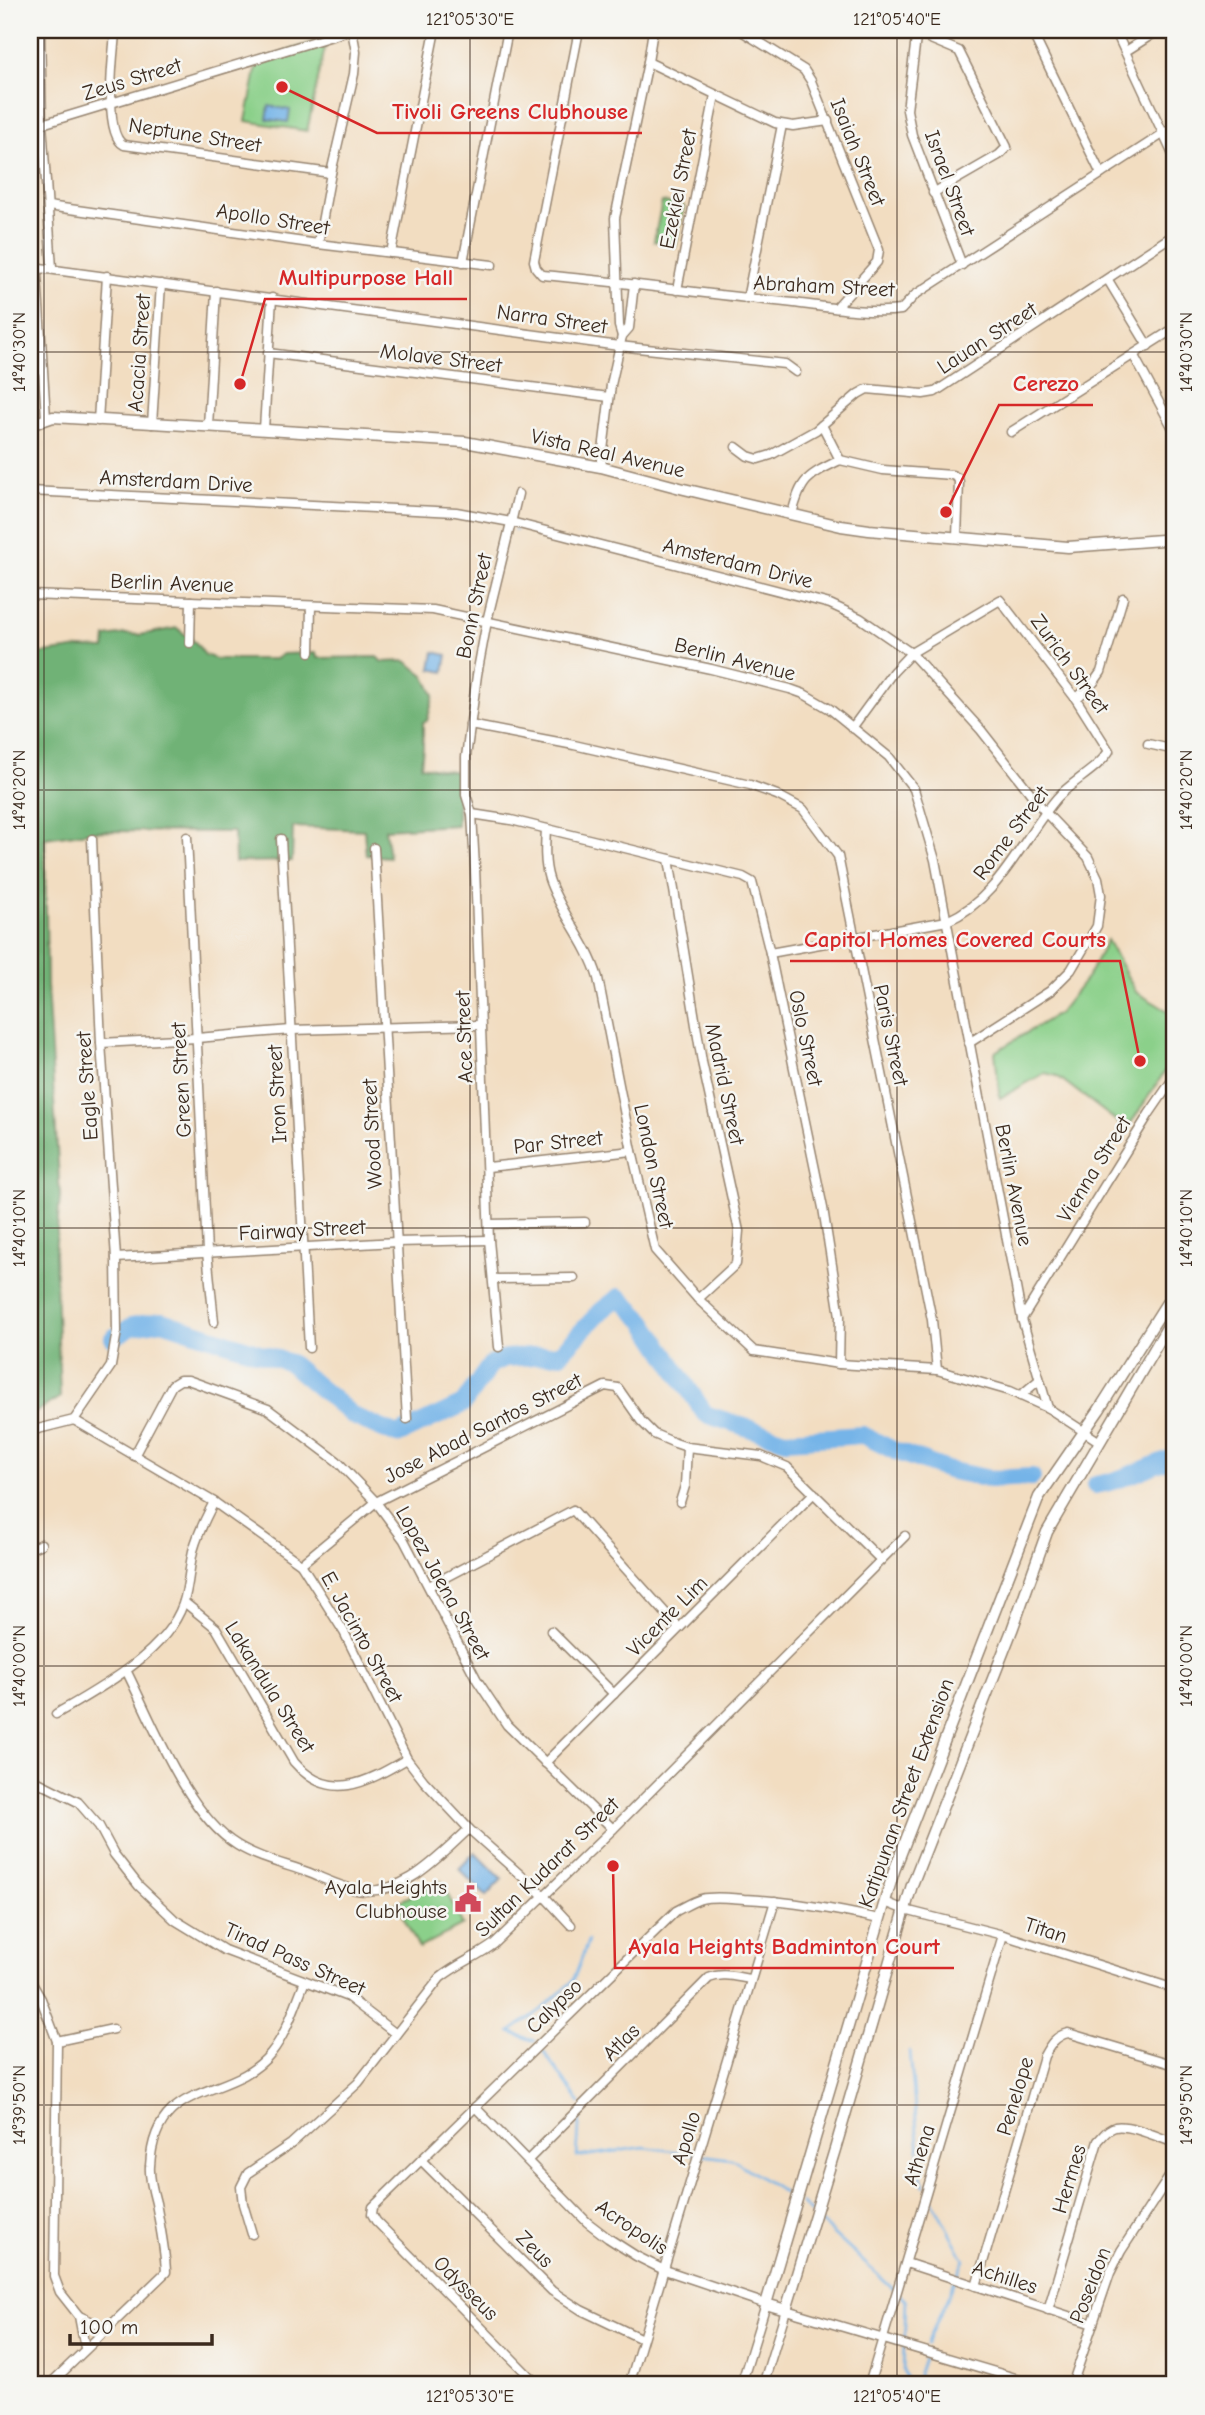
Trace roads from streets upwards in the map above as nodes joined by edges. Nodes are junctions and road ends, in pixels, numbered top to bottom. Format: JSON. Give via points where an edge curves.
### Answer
{"nodes":[{"id":1,"x":40,"y":30,"type":"edge"},
{"id":2,"x":352,"y":30,"type":"edge"},
{"id":3,"x":435,"y":30,"type":"edge"},
{"id":4,"x":508,"y":30,"type":"edge"},
{"id":5,"x":579,"y":30,"type":"edge"},
{"id":6,"x":653,"y":30,"type":"edge"},
{"id":7,"x":740,"y":30,"type":"edge"},
{"id":8,"x":914,"y":30,"type":"edge"},
{"id":9,"x":1031,"y":30,"type":"edge"},
{"id":10,"x":1115,"y":30,"type":"edge"},
{"id":11,"x":1159,"y":30,"type":"edge"},
{"id":12,"x":116,"y":32,"type":"edge"},
{"id":13,"x":1126,"y":51,"type":"junction"},
{"id":14,"x":648,"y":62,"type":"junction"},
{"id":15,"x":715,"y":95,"type":"junction"},
{"id":16,"x":110,"y":104,"type":"junction"},
{"id":17,"x":828,"y":121,"type":"junction"},
{"id":18,"x":43,"y":124,"type":"junction"},
{"id":19,"x":782,"y":125,"type":"junction"},
{"id":20,"x":1175,"y":126,"type":"edge"},
{"id":21,"x":1162,"y":134,"type":"junction"},
{"id":22,"x":1175,"y":159,"type":"edge"},
{"id":23,"x":331,"y":173,"type":"junction"},
{"id":24,"x":1101,"y":173,"type":"junction"},
{"id":25,"x":933,"y":193,"type":"junction"},
{"id":26,"x":48,"y":206,"type":"junction"},
{"id":27,"x":1175,"y":234,"type":"edge"},
{"id":28,"x":318,"y":244,"type":"junction"},
{"id":29,"x":391,"y":253,"type":"junction"},
{"id":30,"x":463,"y":262,"type":"junction"},
{"id":31,"x":492,"y":265,"type":"dead end"},
{"id":32,"x":962,"y":265,"type":"junction"},
{"id":33,"x":52,"y":268,"type":"junction"},
{"id":34,"x":107,"y":276,"type":"junction"},
{"id":35,"x":1108,"y":280,"type":"junction"},
{"id":36,"x":618,"y":281,"type":"junction"},
{"id":37,"x":161,"y":284,"type":"junction"},
{"id":38,"x":634,"y":284,"type":"junction"},
{"id":39,"x":677,"y":290,"type":"junction"},
{"id":40,"x":216,"y":291,"type":"junction"},
{"id":41,"x":272,"y":298,"type":"junction"},
{"id":42,"x":747,"y":299,"type":"junction"},
{"id":43,"x":836,"y":308,"type":"junction"},
{"id":44,"x":1175,"y":328,"type":"edge"},
{"id":45,"x":622,"y":336,"type":"junction"},
{"id":46,"x":619,"y":346,"type":"junction"},
{"id":47,"x":1148,"y":346,"type":"junction"},
{"id":48,"x":268,"y":353,"type":"junction"},
{"id":49,"x":1134,"y":356,"type":"junction"},
{"id":50,"x":796,"y":372,"type":"dead end"},
{"id":51,"x":609,"y":397,"type":"junction"},
{"id":52,"x":1172,"y":416,"type":"edge"},
{"id":53,"x":46,"y":418,"type":"junction"},
{"id":54,"x":98,"y":421,"type":"junction"},
{"id":55,"x":152,"y":424,"type":"junction"},
{"id":56,"x":30,"y":425,"type":"edge"},
{"id":57,"x":822,"y":425,"type":"junction"},
{"id":58,"x":208,"y":426,"type":"junction"},
{"id":59,"x":264,"y":429,"type":"junction"},
{"id":60,"x":1011,"y":432,"type":"dead end"},
{"id":61,"x":1175,"y":432,"type":"edge"},
{"id":62,"x":736,"y":447,"type":"dead end"},
{"id":63,"x":840,"y":460,"type":"junction"},
{"id":64,"x":601,"y":467,"type":"junction"},
{"id":65,"x":30,"y":491,"type":"edge"},
{"id":66,"x":517,"y":495,"type":"dead end"},
{"id":67,"x":792,"y":514,"type":"junction"},
{"id":68,"x":511,"y":522,"type":"junction"},
{"id":69,"x":957,"y":537,"type":"junction"},
{"id":70,"x":1175,"y":539,"type":"edge"},
{"id":71,"x":30,"y":588,"type":"edge"},
{"id":72,"x":30,"y":595,"type":"edge"},
{"id":73,"x":1123,"y":598,"type":"dead end"},
{"id":74,"x":191,"y":601,"type":"junction"},
{"id":75,"x":311,"y":606,"type":"junction"},
{"id":76,"x":487,"y":621,"type":"junction"},
{"id":77,"x":190,"y":643,"type":"dead end"},
{"id":78,"x":310,"y":652,"type":"dead end"},
{"id":79,"x":911,"y":653,"type":"junction"},
{"id":80,"x":1076,"y":699,"type":"junction"},
{"id":81,"x":470,"y":725,"type":"junction"},
{"id":82,"x":852,"y":728,"type":"junction"},
{"id":83,"x":1148,"y":744,"type":"dead end"},
{"id":84,"x":1175,"y":750,"type":"edge"},
{"id":85,"x":1107,"y":754,"type":"joint"},
{"id":86,"x":1046,"y":813,"type":"junction"},
{"id":87,"x":472,"y":814,"type":"junction"},
{"id":88,"x":546,"y":829,"type":"junction"},
{"id":89,"x":187,"y":837,"type":"dead end"},
{"id":90,"x":92,"y":839,"type":"dead end"},
{"id":91,"x":281,"y":839,"type":"dead end"},
{"id":92,"x":374,"y":848,"type":"dead end"},
{"id":93,"x":669,"y":859,"type":"junction"},
{"id":94,"x":947,"y":921,"type":"junction"},
{"id":95,"x":853,"y":937,"type":"junction"},
{"id":96,"x":770,"y":953,"type":"junction"},
{"id":97,"x":480,"y":1025,"type":"junction"},
{"id":98,"x":384,"y":1026,"type":"junction"},
{"id":99,"x":291,"y":1030,"type":"junction"},
{"id":100,"x":197,"y":1038,"type":"junction"},
{"id":101,"x":969,"y":1042,"type":"junction"},
{"id":102,"x":101,"y":1043,"type":"junction"},
{"id":103,"x":1175,"y":1076,"type":"edge"},
{"id":104,"x":632,"y":1151,"type":"junction"},
{"id":105,"x":488,"y":1167,"type":"junction"},
{"id":106,"x":585,"y":1222,"type":"dead end"},
{"id":107,"x":489,"y":1224,"type":"junction"},
{"id":108,"x":489,"y":1240,"type":"junction"},
{"id":109,"x":396,"y":1242,"type":"junction"},
{"id":110,"x":303,"y":1248,"type":"junction"},
{"id":111,"x":207,"y":1252,"type":"junction"},
{"id":112,"x":117,"y":1258,"type":"junction"},
{"id":113,"x":574,"y":1278,"type":"dead end"},
{"id":114,"x":494,"y":1279,"type":"junction"},
{"id":115,"x":1175,"y":1290,"type":"edge"},
{"id":116,"x":698,"y":1299,"type":"junction"},
{"id":117,"x":1175,"y":1314,"type":"edge"},
{"id":118,"x":1022,"y":1319,"type":"junction"},
{"id":119,"x":214,"y":1322,"type":"dead end"},
{"id":120,"x":309,"y":1348,"type":"dead end"},
{"id":121,"x":499,"y":1348,"type":"dead end"},
{"id":122,"x":839,"y":1364,"type":"junction"},
{"id":123,"x":937,"y":1370,"type":"junction"},
{"id":124,"x":1038,"y":1380,"type":"junction"},
{"id":125,"x":1020,"y":1396,"type":"junction"},
{"id":126,"x":1048,"y":1408,"type":"junction"},
{"id":127,"x":407,"y":1419,"type":"dead end"},
{"id":128,"x":74,"y":1420,"type":"junction"},
{"id":129,"x":30,"y":1431,"type":"edge"},
{"id":130,"x":1082,"y":1435,"type":"junction"},
{"id":131,"x":1098,"y":1445,"type":"junction"},
{"id":132,"x":687,"y":1447,"type":"junction"},
{"id":133,"x":134,"y":1456,"type":"junction"},
{"id":134,"x":814,"y":1493,"type":"junction"},
{"id":135,"x":214,"y":1502,"type":"junction"},
{"id":136,"x":376,"y":1502,"type":"junction"},
{"id":137,"x":680,"y":1502,"type":"dead end"},
{"id":138,"x":905,"y":1536,"type":"dead end"},
{"id":139,"x":41,"y":1544,"type":"dead end"},
{"id":140,"x":30,"y":1549,"type":"edge"},
{"id":141,"x":880,"y":1560,"type":"junction"},
{"id":142,"x":301,"y":1564,"type":"junction"},
{"id":143,"x":429,"y":1586,"type":"junction"},
{"id":144,"x":184,"y":1602,"type":"junction"},
{"id":145,"x":679,"y":1628,"type":"junction"},
{"id":146,"x":551,"y":1631,"type":"dead end"},
{"id":147,"x":127,"y":1672,"type":"junction"},
{"id":148,"x":614,"y":1694,"type":"junction"},
{"id":149,"x":56,"y":1714,"type":"dead end"},
{"id":150,"x":407,"y":1759,"type":"junction"},
{"id":151,"x":545,"y":1763,"type":"junction"},
{"id":152,"x":30,"y":1778,"type":"edge"},
{"id":153,"x":470,"y":1829,"type":"junction"},
{"id":154,"x":613,"y":1829,"type":"junction"},
{"id":155,"x":544,"y":1896,"type":"junction"},
{"id":156,"x":775,"y":1900,"type":"junction"},
{"id":157,"x":885,"y":1902,"type":"junction"},
{"id":158,"x":905,"y":1910,"type":"junction"},
{"id":159,"x":879,"y":1920,"type":"junction"},
{"id":160,"x":571,"y":1925,"type":"dead end"},
{"id":161,"x":1003,"y":1935,"type":"junction"},
{"id":162,"x":750,"y":1979,"type":"junction"},
{"id":163,"x":30,"y":1980,"type":"edge"},
{"id":164,"x":305,"y":1981,"type":"junction"},
{"id":165,"x":1175,"y":1990,"type":"edge"},
{"id":166,"x":113,"y":2029,"type":"dead end"},
{"id":167,"x":396,"y":2034,"type":"junction"},
{"id":168,"x":57,"y":2041,"type":"junction"},
{"id":169,"x":1175,"y":2065,"type":"edge"},
{"id":170,"x":475,"y":2108,"type":"junction"},
{"id":171,"x":1175,"y":2143,"type":"edge"},
{"id":172,"x":421,"y":2160,"type":"junction"},
{"id":173,"x":527,"y":2160,"type":"junction"},
{"id":174,"x":1175,"y":2168,"type":"edge"},
{"id":175,"x":372,"y":2214,"type":"joint"},
{"id":176,"x":252,"y":2234,"type":"dead end"},
{"id":177,"x":905,"y":2263,"type":"junction"},
{"id":178,"x":662,"y":2269,"type":"junction"},
{"id":179,"x":976,"y":2286,"type":"junction"},
{"id":180,"x":766,"y":2304,"type":"junction"},
{"id":181,"x":1048,"y":2309,"type":"junction"},
{"id":182,"x":786,"y":2310,"type":"junction"},
{"id":183,"x":79,"y":2316,"type":"junction"},
{"id":184,"x":1093,"y":2324,"type":"junction"},
{"id":185,"x":107,"y":2328,"type":"junction"},
{"id":186,"x":883,"y":2338,"type":"junction"},
{"id":187,"x":642,"y":2339,"type":"junction"},
{"id":188,"x":85,"y":2348,"type":"junction"},
{"id":189,"x":49,"y":2385,"type":"edge"},
{"id":190,"x":538,"y":2385,"type":"edge"},
{"id":191,"x":629,"y":2385,"type":"edge"},
{"id":192,"x":741,"y":2385,"type":"edge"},
{"id":193,"x":763,"y":2385,"type":"edge"},
{"id":194,"x":869,"y":2385,"type":"edge"},
{"id":195,"x":1039,"y":2385,"type":"edge"},
{"id":196,"x":1072,"y":2385,"type":"edge"}],
"edges":[{"from":1,"to":18,"type":"street"},
{"from":2,"to":16,"type":"street","name":"Zeus Street"},
{"from":2,"to":23,"type":"street","via":[[354,74]]},
{"from":3,"to":29,"type":"street"},
{"from":4,"to":30,"type":"street"},
{"from":5,"to":36,"type":"street","name":"Abraham Street","via":[[534,261],[542,275]]},
{"from":6,"to":14,"type":"street"},
{"from":7,"to":17,"type":"street","name":"Isaiah Street","via":[[804,70]]},
{"from":8,"to":25,"type":"street","name":"Israel Street","via":[[907,110]]},
{"from":8,"to":25,"type":"street","via":[[959,51],[1007,147]]},
{"from":9,"to":24,"type":"street"},
{"from":10,"to":13,"type":"street"},
{"from":11,"to":13,"type":"street"},
{"from":12,"to":16,"type":"street","name":"Neptune Street"},
{"from":13,"to":21,"type":"street"},
{"from":14,"to":15,"type":"street"},
{"from":14,"to":36,"type":"street","via":[[615,218]]},
{"from":15,"to":19,"type":"street"},
{"from":15,"to":39,"type":"street","name":"Ezekiel Street"},
{"from":16,"to":18,"type":"street","name":"Zeus Street"},
{"from":16,"to":23,"type":"street","name":"Neptune Street","via":[[114,135],[124,145]]},
{"from":17,"to":19,"type":"street"},
{"from":17,"to":43,"type":"street","name":"Isaiah Street","via":[[878,250],[877,262]]},
{"from":18,"to":26,"type":"street"},
{"from":19,"to":42,"type":"street"},
{"from":20,"to":21,"type":"street","name":"Abraham Street"},
{"from":21,"to":22,"type":"street"},
{"from":21,"to":24,"type":"street","name":"Abraham Street"},
{"from":23,"to":28,"type":"street"},
{"from":24,"to":32,"type":"street","name":"Abraham Street"},
{"from":25,"to":32,"type":"street","name":"Israel Street"},
{"from":26,"to":28,"type":"street","name":"Apollo Street"},
{"from":26,"to":33,"type":"street"},
{"from":27,"to":35,"type":"street","name":"Lauan Street"},
{"from":28,"to":29,"type":"street","name":"Apollo Street"},
{"from":29,"to":30,"type":"street","name":"Apollo Street"},
{"from":30,"to":31,"type":"street","name":"Apollo Street"},
{"from":32,"to":43,"type":"street","name":"Abraham Street","via":[[915,295],[901,310]]},
{"from":33,"to":34,"type":"street","name":"Narra Street"},
{"from":33,"to":53,"type":"street","via":[[40,268],[37,275]]},
{"from":34,"to":37,"type":"street","name":"Narra Street"},
{"from":34,"to":54,"type":"street"},
{"from":35,"to":47,"type":"street"},
{"from":35,"to":57,"type":"street","name":"Lauan Street","via":[[935,392],[867,389]]},
{"from":36,"to":38,"type":"street","name":"Abraham Street"},
{"from":36,"to":45,"type":"street"},
{"from":37,"to":40,"type":"street","name":"Narra Street"},
{"from":37,"to":55,"type":"street","name":"Acacia Street"},
{"from":38,"to":39,"type":"street","name":"Abraham Street"},
{"from":38,"to":45,"type":"street","via":[[629,328]]},
{"from":39,"to":42,"type":"street","name":"Abraham Street"},
{"from":40,"to":41,"type":"street","name":"Narra Street"},
{"from":40,"to":58,"type":"street"},
{"from":41,"to":46,"type":"street","name":"Narra Street"},
{"from":41,"to":48,"type":"street"},
{"from":42,"to":43,"type":"street","name":"Abraham Street"},
{"from":44,"to":47,"type":"street"},
{"from":45,"to":46,"type":"street"},
{"from":46,"to":50,"type":"street","name":"Narra Street","via":[[785,364]]},
{"from":46,"to":51,"type":"street"},
{"from":47,"to":49,"type":"street"},
{"from":48,"to":51,"type":"street","name":"Molave Street"},
{"from":48,"to":59,"type":"street"},
{"from":49,"to":52,"type":"street"},
{"from":49,"to":60,"type":"street"},
{"from":51,"to":64,"type":"street"},
{"from":52,"to":61,"type":"street"},
{"from":53,"to":54,"type":"street","name":"Vista Real Avenue"},
{"from":53,"to":56,"type":"street","name":"Vista Real Avenue"},
{"from":54,"to":55,"type":"street","name":"Vista Real Avenue"},
{"from":55,"to":58,"type":"street","name":"Vista Real Avenue"},
{"from":57,"to":62,"type":"street","name":"Lauan Street","via":[[765,458],[748,456]]},
{"from":57,"to":63,"type":"street"},
{"from":58,"to":59,"type":"street","name":"Vista Real Avenue"},
{"from":59,"to":64,"type":"street","name":"Vista Real Avenue","via":[[465,442]]},
{"from":63,"to":67,"type":"street","via":[[805,480]]},
{"from":63,"to":69,"type":"street","via":[[883,471],[958,478]]},
{"from":64,"to":67,"type":"street","name":"Vista Real Avenue"},
{"from":65,"to":68,"type":"street","name":"Amsterdam Drive","via":[[456,512]]},
{"from":66,"to":68,"type":"street","name":"Bonn Street"},
{"from":67,"to":69,"type":"street","name":"Vista Real Avenue","via":[[869,530]]},
{"from":68,"to":76,"type":"street","name":"Bonn Street"},
{"from":68,"to":79,"type":"street","name":"Amsterdam Drive","via":[[830,604],[860,618]]},
{"from":69,"to":70,"type":"street","name":"Vista Real Avenue","via":[[1068,547]]},
{"from":71,"to":72,"type":"street"},
{"from":72,"to":74,"type":"street","name":"Berlin Avenue"},
{"from":73,"to":80,"type":"street","via":[[1101,672]]},
{"from":74,"to":75,"type":"street","name":"Berlin Avenue"},
{"from":74,"to":77,"type":"street"},
{"from":75,"to":76,"type":"street","name":"Berlin Avenue","via":[[433,610]]},
{"from":75,"to":78,"type":"street"},
{"from":76,"to":81,"type":"street","name":"Bonn Street"},
{"from":76,"to":82,"type":"street","name":"Berlin Avenue","via":[[787,688],[830,709]]},
{"from":79,"to":80,"type":"street","name":"Zurich Street","via":[[1002,602]]},
{"from":79,"to":82,"type":"street"},
{"from":79,"to":86,"type":"street","name":"Amsterdam Drive","via":[[981,730]]},
{"from":80,"to":85,"type":"street","name":"Zurich Street","via":[[1108,748]]},
{"from":81,"to":87,"type":"street","name":"Ace Street","via":[[466,795]]},
{"from":81,"to":95,"type":"street","name":"Paris Street","via":[[750,785],[803,809],[838,856]]},
{"from":82,"to":94,"type":"street","name":"Berlin Avenue","via":[[889,757],[914,789],[936,860]]},
{"from":83,"to":84,"type":"street"},
{"from":85,"to":86,"type":"street","name":"Rome Street"},
{"from":86,"to":94,"type":"street","name":"Rome Street","via":[[981,901]]},
{"from":86,"to":101,"type":"street","name":"Amsterdam Drive","via":[[1088,857],[1098,878],[1097,926],[1071,970],[1051,991]]},
{"from":87,"to":88,"type":"street","name":"Oslo Street"},
{"from":87,"to":97,"type":"street","name":"Ace Street"},
{"from":88,"to":93,"type":"street","name":"Oslo Street"},
{"from":88,"to":104,"type":"street","name":"London Street","via":[[548,877],[598,978]]},
{"from":89,"to":100,"type":"street","name":"Green Street"},
{"from":90,"to":102,"type":"street","name":"Eagle Street"},
{"from":91,"to":99,"type":"street","name":"Iron Street"},
{"from":92,"to":98,"type":"street","name":"Wood Street"},
{"from":93,"to":96,"type":"street","name":"Oslo Street","via":[[752,882]]},
{"from":93,"to":116,"type":"street","name":"Madrid Street","via":[[702,1062],[739,1231],[736,1265]]},
{"from":94,"to":95,"type":"street","name":"Rome Street"},
{"from":94,"to":101,"type":"street","name":"Berlin Avenue"},
{"from":95,"to":96,"type":"street","name":"Rome Street"},
{"from":95,"to":123,"type":"street","name":"Paris Street","via":[[932,1320]]},
{"from":96,"to":122,"type":"street","name":"Oslo Street","via":[[825,1222],[840,1316]]},
{"from":97,"to":98,"type":"street"},
{"from":97,"to":105,"type":"street","name":"Ace Street"},
{"from":98,"to":99,"type":"street"},
{"from":98,"to":109,"type":"street","name":"Wood Street"},
{"from":99,"to":100,"type":"street"},
{"from":99,"to":110,"type":"street","name":"Iron Street"},
{"from":100,"to":102,"type":"street"},
{"from":100,"to":111,"type":"street","name":"Green Street"},
{"from":101,"to":118,"type":"street","name":"Berlin Avenue"},
{"from":102,"to":112,"type":"street","name":"Eagle Street"},
{"from":103,"to":118,"type":"street","name":"Vienna Street"},
{"from":104,"to":105,"type":"street","name":"Par Street"},
{"from":104,"to":116,"type":"street","name":"London Street","via":[[655,1250]]},
{"from":105,"to":107,"type":"street","name":"Ace Street"},
{"from":106,"to":107,"type":"street"},
{"from":107,"to":108,"type":"street","name":"Ace Street"},
{"from":108,"to":109,"type":"street","name":"Fairway Street"},
{"from":108,"to":114,"type":"street","name":"Ace Street"},
{"from":109,"to":110,"type":"street","name":"Fairway Street"},
{"from":109,"to":127,"type":"street","name":"Wood Street"},
{"from":110,"to":111,"type":"street","name":"Fairway Street"},
{"from":110,"to":120,"type":"street","name":"Iron Street"},
{"from":111,"to":112,"type":"street","name":"Fairway Street"},
{"from":111,"to":119,"type":"street","name":"Green Street"},
{"from":112,"to":128,"type":"street","name":"Eagle Street","via":[[117,1331],[111,1366]]},
{"from":113,"to":114,"type":"street"},
{"from":114,"to":121,"type":"street","name":"Ace Street"},
{"from":115,"to":130,"type":"street","name":"Katipunan Street Extension"},
{"from":116,"to":122,"type":"street","name":"London Street","via":[[754,1351]]},
{"from":117,"to":131,"type":"street","name":"Katipunan Street Extension"},
{"from":118,"to":124,"type":"street","name":"Berlin Avenue"},
{"from":122,"to":123,"type":"street","name":"London Street"},
{"from":123,"to":125,"type":"street","name":"London Street"},
{"from":124,"to":125,"type":"street"},
{"from":124,"to":126,"type":"street","name":"Berlin Avenue"},
{"from":125,"to":126,"type":"street","name":"London Street"},
{"from":126,"to":130,"type":"street"},
{"from":128,"to":129,"type":"street"},
{"from":128,"to":133,"type":"street","name":"E. Jacinto Street"},
{"from":130,"to":131,"type":"street"},
{"from":130,"to":157,"type":"street","name":"Katipunan Street Extension","via":[[1038,1497]]},
{"from":131,"to":158,"type":"street","name":"Katipunan Street Extension","via":[[1047,1532]]},
{"from":132,"to":134,"type":"street","via":[[761,1456],[787,1467]]},
{"from":132,"to":136,"type":"street","name":"Jose Abad Santos Street","via":[[654,1434],[618,1388],[605,1386]]},
{"from":132,"to":137,"type":"street"},
{"from":133,"to":135,"type":"street","name":"E. Jacinto Street"},
{"from":133,"to":136,"type":"street","name":"Lopez Jaena Street","via":[[172,1385],[188,1380],[268,1409],[337,1461]]},
{"from":134,"to":141,"type":"street"},
{"from":134,"to":145,"type":"street","name":"Vicente Lim"},
{"from":135,"to":142,"type":"street","name":"E. Jacinto Street"},
{"from":135,"to":144,"type":"street","via":[[193,1550]]},
{"from":136,"to":142,"type":"street","name":"Jose Abad Santos Street"},
{"from":136,"to":143,"type":"street","name":"Lopez Jaena Street"},
{"from":138,"to":141,"type":"street","name":"Sultan Kudarat Street"},
{"from":139,"to":140,"type":"street"},
{"from":141,"to":154,"type":"street","name":"Sultan Kudarat Street"},
{"from":142,"to":150,"type":"street","name":"E. Jacinto Street","via":[[344,1632]]},
{"from":143,"to":145,"type":"street","via":[[573,1510]]},
{"from":143,"to":151,"type":"street","name":"Lopez Jaena Street","via":[[477,1680],[507,1726]]},
{"from":144,"to":147,"type":"street","via":[[175,1623]]},
{"from":144,"to":150,"type":"street","name":"Lakandula Street","via":[[216,1628],[287,1751],[318,1783],[355,1784]]},
{"from":145,"to":148,"type":"street","name":"Vicente Lim"},
{"from":146,"to":148,"type":"street"},
{"from":147,"to":149,"type":"street"},
{"from":147,"to":153,"type":"street","via":[[185,1787],[208,1818],[247,1849],[355,1889],[378,1890],[416,1876]]},
{"from":148,"to":151,"type":"street","name":"Vicente Lim"},
{"from":150,"to":153,"type":"street","name":"E. Jacinto Street"},
{"from":151,"to":154,"type":"street","name":"Lopez Jaena Street"},
{"from":152,"to":164,"type":"street","name":"Tirad Pass Street","via":[[78,1802],[139,1886],[175,1920],[224,1950]]},
{"from":153,"to":155,"type":"street","name":"E. Jacinto Street"},
{"from":154,"to":155,"type":"street","name":"Sultan Kudarat Street"},
{"from":155,"to":160,"type":"street","name":"E. Jacinto Street"},
{"from":155,"to":167,"type":"street","name":"Sultan Kudarat Street","via":[[495,1944],[440,1978]]},
{"from":156,"to":159,"type":"street","name":"Calypso"},
{"from":156,"to":162,"type":"street","name":"Apollo"},
{"from":156,"to":170,"type":"street","name":"Calypso","via":[[703,1899],[676,1911]]},
{"from":157,"to":158,"type":"street","name":"Titan"},
{"from":157,"to":159,"type":"street","name":"Katipunan Street Extension"},
{"from":158,"to":161,"type":"street","name":"Titan"},
{"from":158,"to":182,"type":"street","name":"Katipunan Street Extension"},
{"from":159,"to":180,"type":"street","name":"Katipunan Street Extension"},
{"from":161,"to":165,"type":"street","name":"Titan"},
{"from":161,"to":177,"type":"street","name":"Athena"},
{"from":162,"to":173,"type":"street","name":"Atlas","via":[[727,1975],[709,1979]]},
{"from":162,"to":178,"type":"street","name":"Apollo"},
{"from":163,"to":168,"type":"street"},
{"from":164,"to":167,"type":"street","name":"Tirad Pass Street","via":[[348,1997]]},
{"from":164,"to":185,"type":"street","via":[[271,2054],[238,2079],[187,2098],[162,2125],[150,2167],[166,2272]]},
{"from":166,"to":168,"type":"street"},
{"from":167,"to":176,"type":"street","name":"Sultan Kudarat Street","via":[[358,2083],[291,2144],[248,2173],[242,2188],[243,2204]]},
{"from":168,"to":183,"type":"street","via":[[54,2276]]},
{"from":169,"to":179,"type":"street","name":"Penelope","via":[[1068,2033],[1054,2040],[1045,2056]]},
{"from":170,"to":172,"type":"street","name":"Calypso"},
{"from":170,"to":173,"type":"street","name":"Acropolis"},
{"from":171,"to":181,"type":"street","name":"Hermes","via":[[1116,2126],[1098,2141]]},
{"from":172,"to":175,"type":"street","name":"Calypso","via":[[373,2207]]},
{"from":172,"to":187,"type":"street","name":"Zeus","via":[[552,2291],[581,2311]]},
{"from":173,"to":178,"type":"street","name":"Acropolis","via":[[597,2230]]},
{"from":174,"to":184,"type":"street","name":"Poseidon","via":[[1121,2251]]},
{"from":175,"to":190,"type":"street","name":"Odysseus"},
{"from":177,"to":179,"type":"street","name":"Achilles"},
{"from":177,"to":186,"type":"street","name":"Athena"},
{"from":178,"to":180,"type":"street","name":"Acropolis"},
{"from":178,"to":187,"type":"street","name":"Apollo"},
{"from":179,"to":181,"type":"street","name":"Achilles"},
{"from":180,"to":182,"type":"street"},
{"from":180,"to":192,"type":"street","name":"Katipunan Street Extension"},
{"from":181,"to":184,"type":"street","name":"Achilles"},
{"from":182,"to":186,"type":"street"},
{"from":182,"to":193,"type":"street","name":"Katipunan Street Extension"},
{"from":183,"to":185,"type":"street"},
{"from":183,"to":188,"type":"street"},
{"from":184,"to":196,"type":"street","name":"Poseidon"},
{"from":185,"to":188,"type":"street"},
{"from":186,"to":194,"type":"street","name":"Athena"},
{"from":186,"to":195,"type":"street"},
{"from":187,"to":191,"type":"street","name":"Apollo"},
{"from":188,"to":189,"type":"street"}]}
